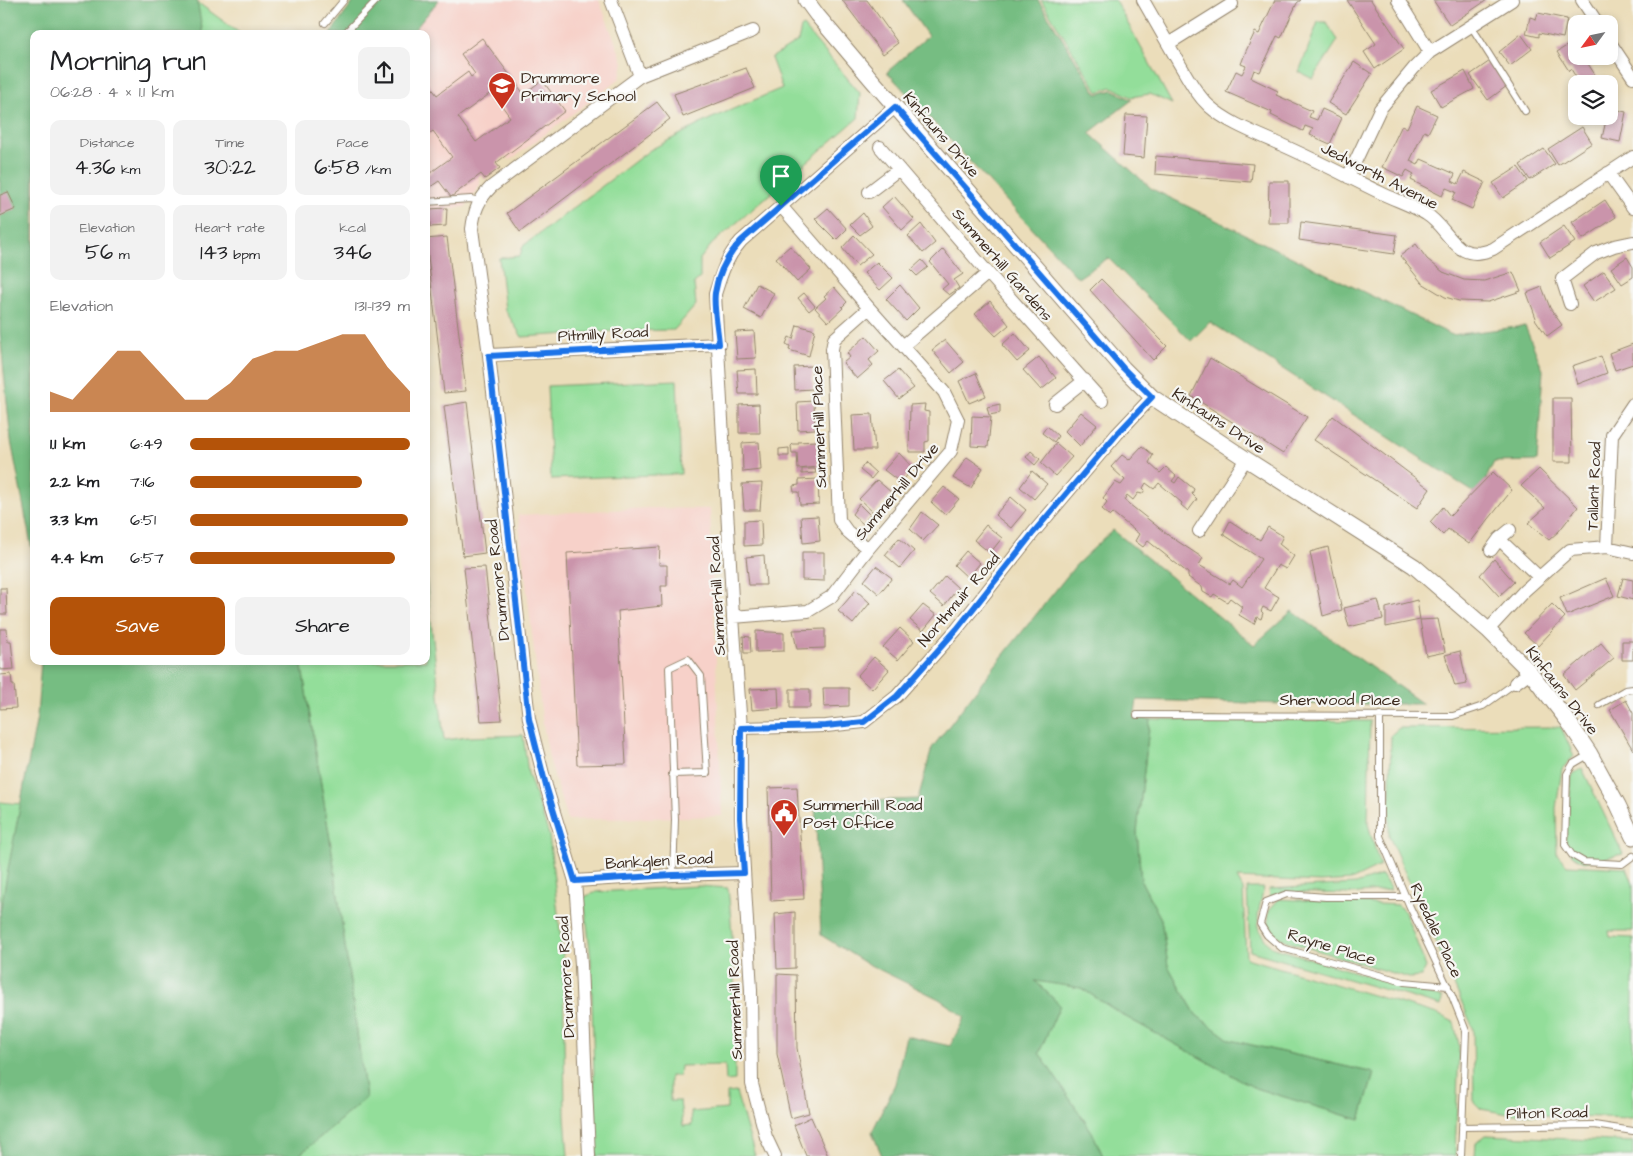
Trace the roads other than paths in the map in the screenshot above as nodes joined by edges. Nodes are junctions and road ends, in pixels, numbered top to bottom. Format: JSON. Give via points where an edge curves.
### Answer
{"nodes":[{"id":1,"x":344,"y":0,"type":"edge"},
{"id":2,"x":377,"y":0,"type":"edge"},
{"id":3,"x":611,"y":0,"type":"edge"},
{"id":4,"x":806,"y":0,"type":"edge"},
{"id":5,"x":1143,"y":0,"type":"edge"},
{"id":6,"x":1398,"y":0,"type":"edge"},
{"id":7,"x":1512,"y":0,"type":"edge"},
{"id":8,"x":1582,"y":0,"type":"edge"},
{"id":9,"x":1232,"y":4,"type":"dead end"},
{"id":10,"x":1592,"y":15,"type":"edge"},
{"id":11,"x":326,"y":23,"type":"dead end"},
{"id":12,"x":1471,"y":26,"type":"junction"},
{"id":13,"x":348,"y":30,"type":"edge"},
{"id":14,"x":753,"y":31,"type":"dead end"},
{"id":15,"x":1168,"y":44,"type":"junction"},
{"id":16,"x":1430,"y":52,"type":"junction"},
{"id":17,"x":1618,"y":54,"type":"edge"},
{"id":18,"x":640,"y":76,"type":"junction"},
{"id":19,"x":1633,"y":77,"type":"edge"},
{"id":20,"x":895,"y":107,"type":"junction"},
{"id":21,"x":1525,"y":112,"type":"dead end"},
{"id":22,"x":880,"y":147,"type":"dead end"},
{"id":23,"x":1633,"y":157,"type":"edge"},
{"id":24,"x":899,"y":169,"type":"junction"},
{"id":25,"x":1608,"y":173,"type":"junction"},
{"id":26,"x":1348,"y":177,"type":"junction"},
{"id":27,"x":870,"y":192,"type":"dead end"},
{"id":28,"x":479,"y":201,"type":"junction"},
{"id":29,"x":430,"y":202,"type":"edge"},
{"id":30,"x":781,"y":206,"type":"junction"},
{"id":31,"x":1633,"y":208,"type":"edge"},
{"id":32,"x":1633,"y":242,"type":"edge"},
{"id":33,"x":988,"y":273,"type":"junction"},
{"id":34,"x":1570,"y":304,"type":"dead end"},
{"id":35,"x":869,"y":308,"type":"junction"},
{"id":36,"x":719,"y":344,"type":"junction"},
{"id":37,"x":904,"y":346,"type":"junction"},
{"id":38,"x":489,"y":356,"type":"junction"},
{"id":39,"x":1085,"y":380,"type":"junction"},
{"id":40,"x":1152,"y":397,"type":"junction"},
{"id":41,"x":1102,"y":401,"type":"dead end"},
{"id":42,"x":1055,"y":404,"type":"dead end"},
{"id":43,"x":1633,"y":404,"type":"edge"},
{"id":44,"x":1246,"y":459,"type":"junction"},
{"id":45,"x":1510,"y":530,"type":"dead end"},
{"id":46,"x":1199,"y":531,"type":"dead end"},
{"id":47,"x":1499,"y":539,"type":"junction"},
{"id":48,"x":1607,"y":547,"type":"junction"},
{"id":49,"x":868,"y":549,"type":"junction"},
{"id":50,"x":1491,"y":550,"type":"dead end"},
{"id":51,"x":1633,"y":553,"type":"edge"},
{"id":52,"x":1539,"y":578,"type":"junction"},
{"id":53,"x":733,"y":617,"type":"junction"},
{"id":54,"x":1488,"y":630,"type":"junction"},
{"id":55,"x":1530,"y":672,"type":"junction"},
{"id":56,"x":1515,"y":683,"type":"joint"},
{"id":57,"x":1633,"y":689,"type":"edge"},
{"id":58,"x":1599,"y":705,"type":"dead end"},
{"id":59,"x":1137,"y":715,"type":"dead end"},
{"id":60,"x":1380,"y":715,"type":"junction"},
{"id":61,"x":741,"y":728,"type":"junction"},
{"id":62,"x":1590,"y":754,"type":"junction"},
{"id":63,"x":672,"y":774,"type":"junction"},
{"id":64,"x":1633,"y":837,"type":"edge"},
{"id":65,"x":1633,"y":856,"type":"edge"},
{"id":66,"x":744,"y":873,"type":"junction"},
{"id":67,"x":673,"y":875,"type":"junction"},
{"id":68,"x":575,"y":881,"type":"junction"},
{"id":69,"x":1406,"y":897,"type":"junction"},
{"id":70,"x":1448,"y":986,"type":"junction"},
{"id":71,"x":1462,"y":1128,"type":"junction"},
{"id":72,"x":1633,"y":1131,"type":"edge"},
{"id":73,"x":589,"y":1156,"type":"edge"},
{"id":74,"x":775,"y":1156,"type":"edge"},
{"id":75,"x":1461,"y":1156,"type":"edge"}],
"edges":[{"from":1,"to":11,"type":"lane"},
{"from":2,"to":13,"type":"lane"},
{"from":3,"to":18,"type":"street"},
{"from":4,"to":20,"type":"street","name":"Kinfauns Drive"},
{"from":5,"to":15,"type":"street","name":"Jedworth Avenue"},
{"from":6,"to":16,"type":"street"},
{"from":7,"to":12,"type":"street"},
{"from":8,"to":10,"type":"street"},
{"from":9,"to":15,"type":"street"},
{"from":12,"to":16,"type":"street"},
{"from":12,"to":21,"type":"lane"},
{"from":14,"to":18,"type":"street","name":"Drummore Road"},
{"from":15,"to":26,"type":"street","name":"Jedworth Avenue","via":[[1195,91],[1211,108],[1232,122]]},
{"from":16,"to":26,"type":"street","via":[[1380,109]]},
{"from":17,"to":19,"type":"street"},
{"from":18,"to":28,"type":"street","name":"Drummore Road","via":[[491,187]]},
{"from":20,"to":30,"type":"street","name":"Summerhill Road"},
{"from":20,"to":40,"type":"street","name":"Kinfauns Drive"},
{"from":22,"to":24,"type":"street","name":"Summerhill Gardens"},
{"from":23,"to":25,"type":"street","name":"Jedworth Avenue"},
{"from":24,"to":27,"type":"street"},
{"from":24,"to":33,"type":"street","name":"Summerhill Gardens"},
{"from":25,"to":26,"type":"street","name":"Jedworth Avenue","via":[[1485,252],[1456,246],[1425,213]]},
{"from":25,"to":31,"type":"street"},
{"from":28,"to":29,"type":"lane"},
{"from":28,"to":38,"type":"street","name":"Drummore Road","via":[[472,229]]},
{"from":30,"to":35,"type":"street","name":"Summerhill Drive"},
{"from":30,"to":36,"type":"street","name":"Summerhill Road","via":[[741,241],[724,266],[715,294]]},
{"from":32,"to":34,"type":"street","via":[[1596,253],[1562,279]]},
{"from":33,"to":37,"type":"street"},
{"from":33,"to":39,"type":"street","name":"Summerhill Gardens"},
{"from":35,"to":37,"type":"street","name":"Summerhill Drive"},
{"from":35,"to":49,"type":"street","name":"Summerhill Place","via":[[834,339],[832,348],[839,520]]},
{"from":36,"to":38,"type":"street","name":"Pitmilly Road"},
{"from":36,"to":53,"type":"street","name":"Summerhill Road"},
{"from":37,"to":49,"type":"street","name":"Summerhill Drive","via":[[944,392],[958,420],[952,451]]},
{"from":38,"to":68,"type":"street","name":"Drummore Road","via":[[529,719]]},
{"from":39,"to":41,"type":"street","name":"Summerhill Gardens"},
{"from":39,"to":42,"type":"street"},
{"from":40,"to":44,"type":"street","name":"Kinfauns Drive"},
{"from":40,"to":61,"type":"street","name":"Northmuir Road","via":[[1033,533],[957,629],[884,707],[864,722]]},
{"from":43,"to":48,"type":"street","name":"Tallant Road","via":[[1612,435]]},
{"from":44,"to":46,"type":"street"},
{"from":44,"to":54,"type":"street","name":"Kinfauns Drive","via":[[1414,566]]},
{"from":45,"to":47,"type":"street"},
{"from":47,"to":50,"type":"street"},
{"from":47,"to":52,"type":"street"},
{"from":48,"to":51,"type":"street"},
{"from":48,"to":52,"type":"street","via":[[1570,550]]},
{"from":49,"to":53,"type":"street","name":"Summerhill Drive","via":[[831,597],[808,611]]},
{"from":52,"to":54,"type":"street"},
{"from":53,"to":61,"type":"street","name":"Summerhill Road"},
{"from":54,"to":55,"type":"street","name":"Kinfauns Drive"},
{"from":55,"to":56,"type":"street","name":"Sherwood Place"},
{"from":55,"to":62,"type":"street","name":"Kinfauns Drive"},
{"from":56,"to":60,"type":"lane","name":"Sherwood Place","via":[[1483,706],[1454,716]]},
{"from":57,"to":58,"type":"lane","via":[[1625,690]]},
{"from":59,"to":60,"type":"lane","name":"Sherwood Place"},
{"from":60,"to":69,"type":"lane","name":"Ryedale Place","via":[[1380,836]]},
{"from":61,"to":66,"type":"street","name":"Summerhill Road","via":[[740,818]]},
{"from":62,"to":64,"type":"street","name":"Kinfauns Drive"},
{"from":62,"to":65,"type":"lane","via":[[1573,764],[1567,774],[1566,845],[1572,855],[1584,862],[1622,864]]},
{"from":63,"to":63,"type":"lane","via":[[669,668],[688,659],[701,676],[707,773]]},
{"from":63,"to":67,"type":"lane","via":[[675,820]]},
{"from":66,"to":67,"type":"street","name":"Bankglen Road"},
{"from":66,"to":74,"type":"street","name":"Summerhill Road","via":[[751,990],[752,1084],[766,1137]]},
{"from":67,"to":68,"type":"street","name":"Bankglen Road"},
{"from":68,"to":73,"type":"street","name":"Drummore Road"},
{"from":69,"to":70,"type":"lane","name":"Ryedale Place"},
{"from":69,"to":70,"type":"lane","name":"Rayne Place","via":[[1287,894],[1266,902],[1260,924],[1266,935],[1282,948],[1404,982]]},
{"from":70,"to":71,"type":"lane","name":"Ryedale Place","via":[[1466,1032]]},
{"from":71,"to":72,"type":"lane","name":"Pilton Road","via":[[1594,1125]]},
{"from":71,"to":75,"type":"lane","name":"Ryedale Place"}]}
